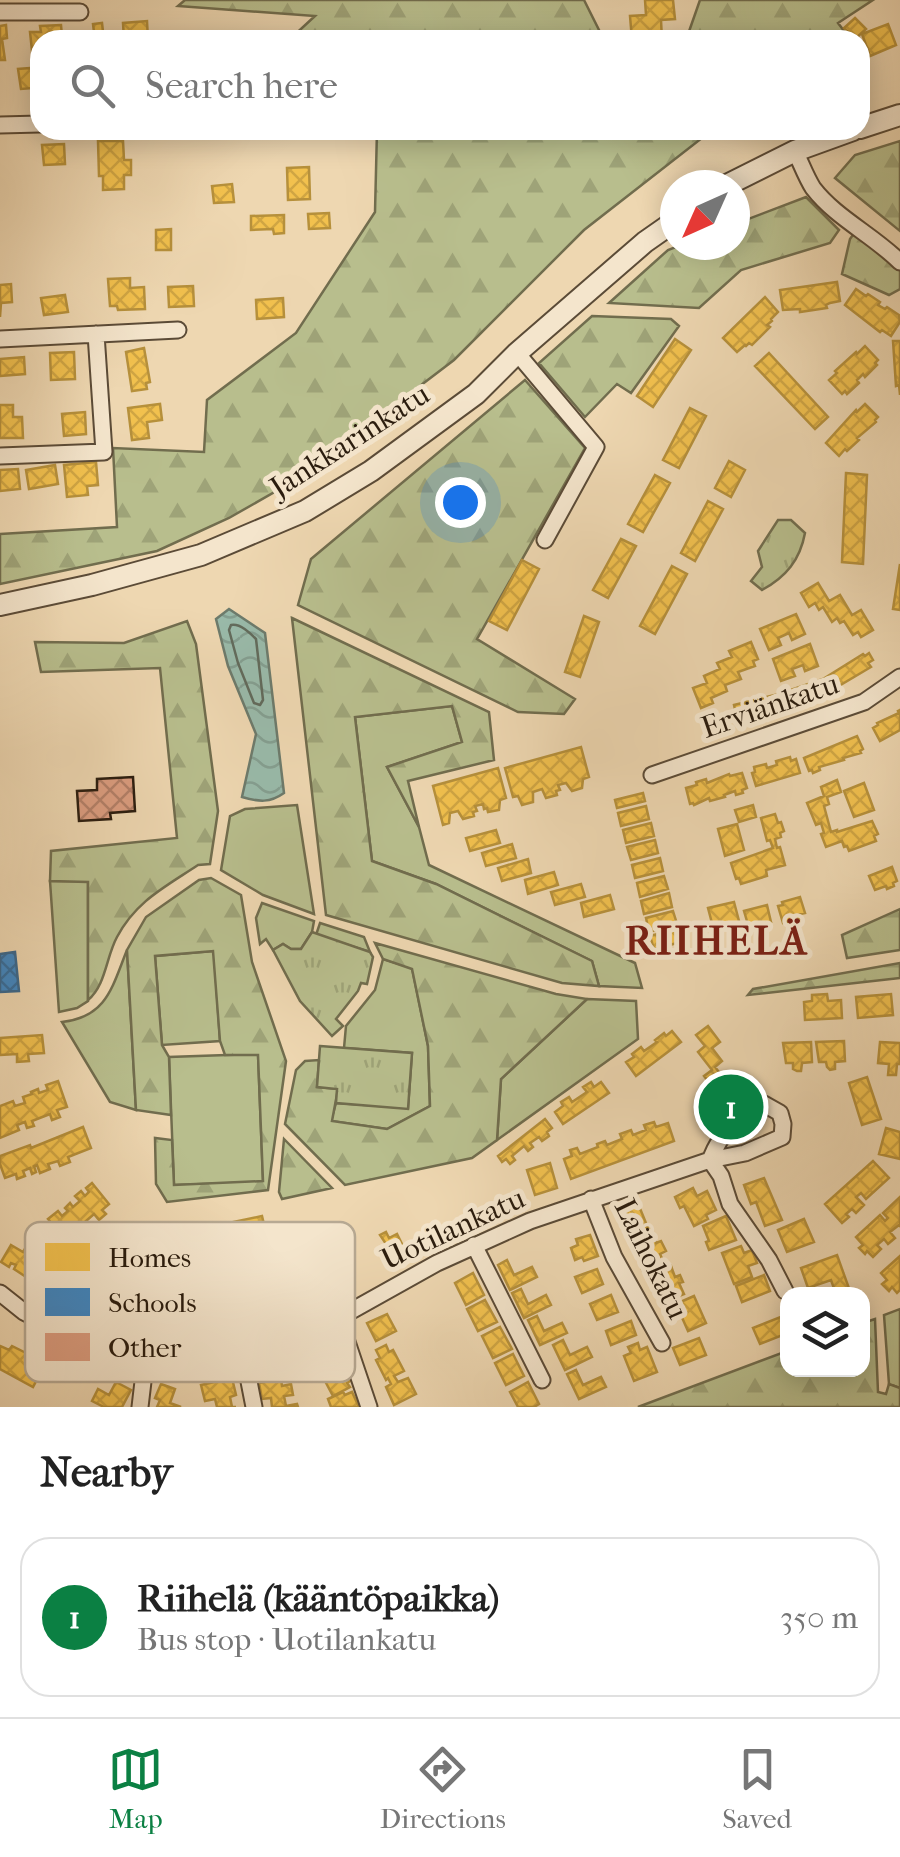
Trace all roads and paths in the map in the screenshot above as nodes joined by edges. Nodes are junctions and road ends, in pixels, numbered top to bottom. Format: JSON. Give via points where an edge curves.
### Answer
{"nodes":[{"id":1,"x":0,"y":12,"type":"edge"},
{"id":2,"x":80,"y":12,"type":"dead end"},
{"id":3,"x":900,"y":115,"type":"edge"},
{"id":4,"x":30,"y":124,"type":"edge"},
{"id":5,"x":0,"y":125,"type":"edge"},
{"id":6,"x":870,"y":125,"type":"edge"},
{"id":7,"x":826,"y":140,"type":"edge"},
{"id":8,"x":795,"y":151,"type":"junction"},
{"id":9,"x":750,"y":174,"type":"edge"},
{"id":10,"x":660,"y":232,"type":"edge"},
{"id":11,"x":900,"y":262,"type":"edge"},
{"id":12,"x":178,"y":330,"type":"dead end"},
{"id":13,"x":96,"y":334,"type":"junction"},
{"id":14,"x":0,"y":339,"type":"edge"},
{"id":15,"x":516,"y":354,"type":"junction"},
{"id":16,"x":0,"y":456,"type":"edge"},
{"id":17,"x":545,"y":540,"type":"dead end"},
{"id":18,"x":0,"y":606,"type":"edge"},
{"id":19,"x":900,"y":677,"type":"edge"},
{"id":20,"x":652,"y":775,"type":"dead end"},
{"id":21,"x":710,"y":1160,"type":"junction"},
{"id":22,"x":591,"y":1199,"type":"junction"},
{"id":23,"x":474,"y":1245,"type":"junction"},
{"id":24,"x":783,"y":1287,"type":"edge"},
{"id":25,"x":0,"y":1293,"type":"edge"},
{"id":26,"x":355,"y":1308,"type":"edge"},
{"id":27,"x":25,"y":1313,"type":"edge"},
{"id":28,"x":662,"y":1343,"type":"dead end"},
{"id":29,"x":355,"y":1366,"type":"edge"},
{"id":30,"x":542,"y":1380,"type":"dead end"},
{"id":31,"x":143,"y":1382,"type":"edge"},
{"id":32,"x":249,"y":1382,"type":"edge"},
{"id":33,"x":140,"y":1407,"type":"edge"},
{"id":34,"x":254,"y":1407,"type":"edge"},
{"id":35,"x":369,"y":1407,"type":"edge"}],
"edges":[{"from":1,"to":2,"type":"street"},
{"from":3,"to":6,"type":"street"},
{"from":4,"to":5,"type":"street"},
{"from":7,"to":8,"type":"street"},
{"from":8,"to":9,"type":"street"},
{"from":8,"to":11,"type":"street","via":[[813,187]]},
{"from":10,"to":15,"type":"street","name":"Jankkarinkatu"},
{"from":12,"to":13,"type":"street"},
{"from":13,"to":14,"type":"street"},
{"from":13,"to":16,"type":"street","via":[[104,452]]},
{"from":15,"to":17,"type":"street","via":[[596,447]]},
{"from":15,"to":18,"type":"street","name":"Jankkarinkatu","via":[[476,394],[306,512],[201,555]]},
{"from":19,"to":20,"type":"street","name":"Erviänkatu","via":[[864,702]]},
{"from":21,"to":21,"type":"street","name":"Uotilankatu","via":[[782,1137],[780,1113],[764,1104],[750,1109],[731,1125]]},
{"from":21,"to":22,"type":"street","name":"Uotilankatu"},
{"from":21,"to":24,"type":"street"},
{"from":22,"to":23,"type":"street","name":"Uotilankatu"},
{"from":22,"to":28,"type":"street","name":"Laihokatu","via":[[614,1257]]},
{"from":23,"to":26,"type":"street","name":"Uotilankatu"},
{"from":23,"to":30,"type":"street"},
{"from":25,"to":27,"type":"street","name":"Uotilankatu"},
{"from":29,"to":35,"type":"street"},
{"from":31,"to":33,"type":"street"},
{"from":32,"to":34,"type":"street"}]}
